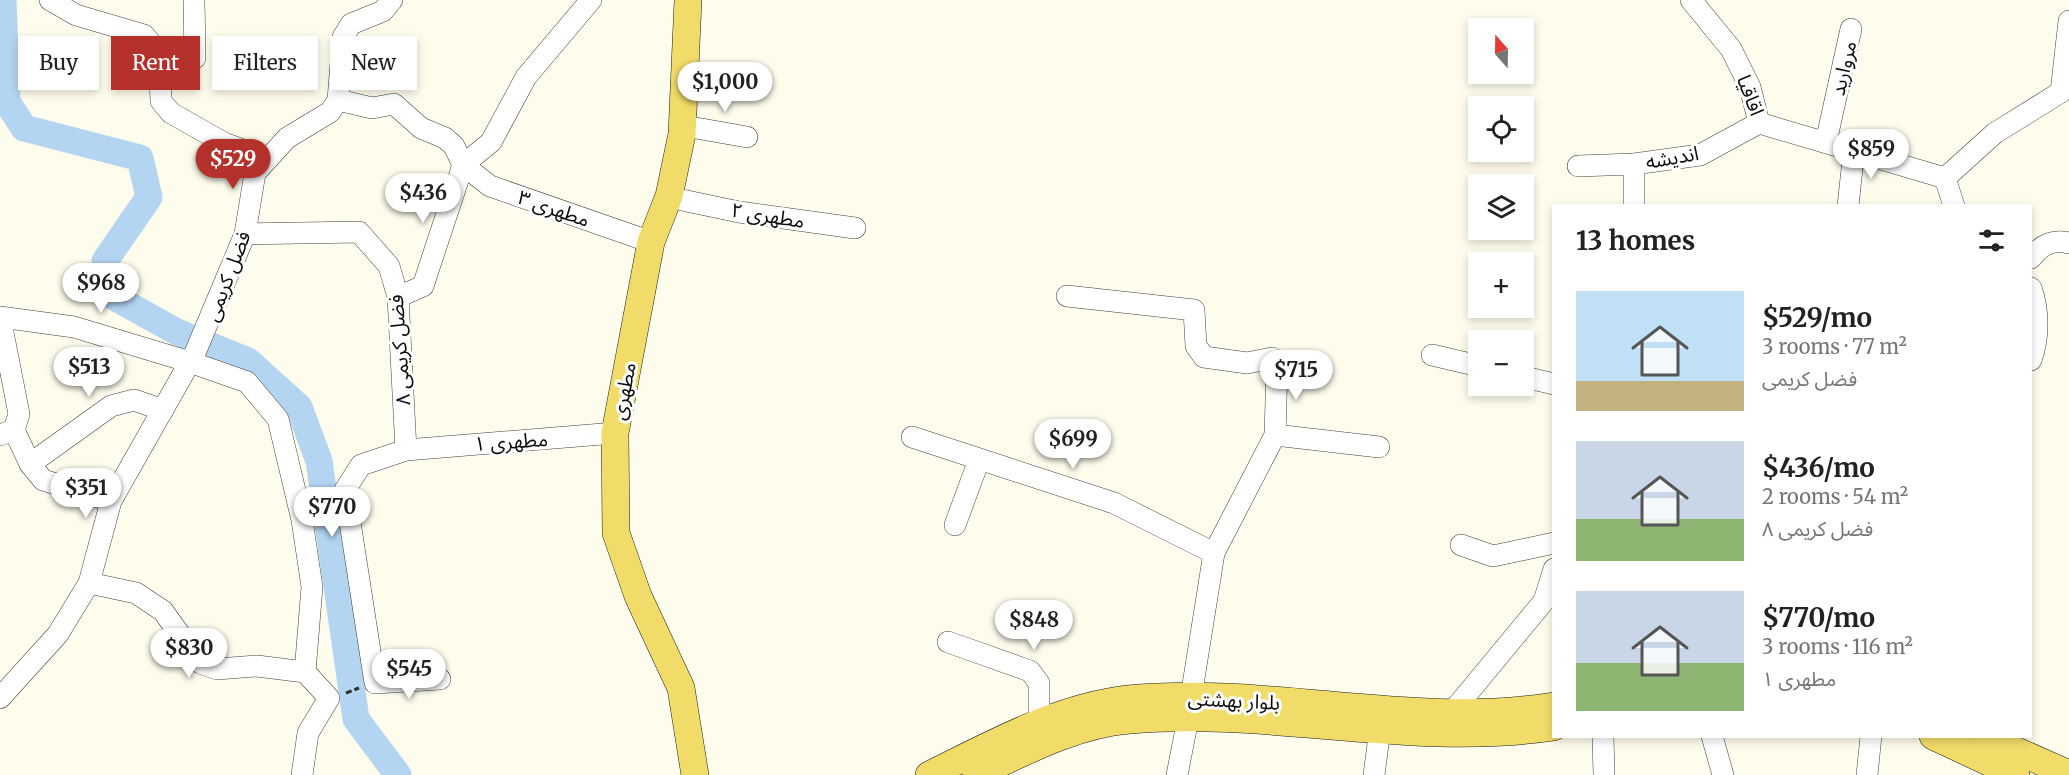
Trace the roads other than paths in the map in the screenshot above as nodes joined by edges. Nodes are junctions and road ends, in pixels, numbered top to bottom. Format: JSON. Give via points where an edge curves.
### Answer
{"nodes":[{"id":1,"x":50,"y":0,"type":"edge"},
{"id":2,"x":194,"y":0,"type":"edge"},
{"id":3,"x":392,"y":0,"type":"edge"},
{"id":4,"x":591,"y":0,"type":"edge"},
{"id":5,"x":688,"y":0,"type":"edge"},
{"id":6,"x":702,"y":0,"type":"edge"},
{"id":7,"x":1691,"y":0,"type":"edge"},
{"id":8,"x":2069,"y":21,"type":"edge"},
{"id":9,"x":1851,"y":29,"type":"dead end"},
{"id":10,"x":145,"y":36,"type":"edge"},
{"id":11,"x":195,"y":36,"type":"edge"},
{"id":12,"x":160,"y":90,"type":"edge"},
{"id":13,"x":2065,"y":93,"type":"edge"},
{"id":14,"x":338,"y":100,"type":"junction"},
{"id":15,"x":1759,"y":123,"type":"junction"},
{"id":16,"x":696,"y":128,"type":"junction"},
{"id":17,"x":747,"y":137,"type":"dead end"},
{"id":18,"x":1826,"y":142,"type":"junction"},
{"id":19,"x":1854,"y":150,"type":"junction"},
{"id":20,"x":268,"y":159,"type":"junction"},
{"id":21,"x":1634,"y":164,"type":"junction"},
{"id":22,"x":463,"y":165,"type":"junction"},
{"id":23,"x":1578,"y":166,"type":"dead end"},
{"id":24,"x":1945,"y":178,"type":"junction"},
{"id":25,"x":682,"y":200,"type":"junction"},
{"id":26,"x":1634,"y":204,"type":"edge"},
{"id":27,"x":1848,"y":204,"type":"edge"},
{"id":28,"x":1953,"y":204,"type":"edge"},
{"id":29,"x":855,"y":228,"type":"dead end"},
{"id":30,"x":245,"y":234,"type":"junction"},
{"id":31,"x":651,"y":242,"type":"junction"},
{"id":32,"x":2069,"y":243,"type":"edge"},
{"id":33,"x":2032,"y":257,"type":"edge"},
{"id":34,"x":2032,"y":291,"type":"edge"},
{"id":35,"x":1067,"y":296,"type":"dead end"},
{"id":36,"x":398,"y":297,"type":"junction"},
{"id":37,"x":0,"y":317,"type":"edge"},
{"id":38,"x":1432,"y":355,"type":"dead end"},
{"id":39,"x":193,"y":357,"type":"junction"},
{"id":40,"x":2032,"y":357,"type":"edge"},
{"id":41,"x":1468,"y":363,"type":"edge"},
{"id":42,"x":1534,"y":379,"type":"edge"},
{"id":43,"x":1552,"y":384,"type":"edge"},
{"id":44,"x":163,"y":410,"type":"junction"},
{"id":45,"x":7,"y":432,"type":"edge"},
{"id":46,"x":615,"y":433,"type":"junction"},
{"id":47,"x":1275,"y":435,"type":"junction"},
{"id":48,"x":912,"y":437,"type":"dead end"},
{"id":49,"x":1379,"y":447,"type":"dead end"},
{"id":50,"x":406,"y":450,"type":"junction"},
{"id":51,"x":979,"y":460,"type":"junction"},
{"id":52,"x":30,"y":464,"type":"junction"},
{"id":53,"x":111,"y":501,"type":"junction"},
{"id":54,"x":955,"y":525,"type":"dead end"},
{"id":55,"x":1552,"y":543,"type":"edge"},
{"id":56,"x":1461,"y":544,"type":"dead end"},
{"id":57,"x":1214,"y":553,"type":"junction"},
{"id":58,"x":1552,"y":575,"type":"edge"},
{"id":59,"x":89,"y":583,"type":"junction"},
{"id":60,"x":948,"y":642,"type":"dead end"},
{"id":61,"x":305,"y":672,"type":"junction"},
{"id":62,"x":440,"y":679,"type":"dead end"},
{"id":63,"x":1,"y":695,"type":"edge"},
{"id":64,"x":1552,"y":706,"type":"edge"},
{"id":65,"x":1190,"y":708,"type":"junction"},
{"id":66,"x":1453,"y":711,"type":"junction"},
{"id":67,"x":1039,"y":724,"type":"junction"},
{"id":68,"x":1552,"y":727,"type":"edge"},
{"id":69,"x":1380,"y":729,"type":"junction"},
{"id":70,"x":1603,"y":738,"type":"edge"},
{"id":71,"x":1713,"y":738,"type":"edge"},
{"id":72,"x":1871,"y":738,"type":"edge"},
{"id":73,"x":1936,"y":738,"type":"edge"},
{"id":74,"x":1988,"y":738,"type":"edge"},
{"id":75,"x":2067,"y":769,"type":"edge"},
{"id":76,"x":302,"y":775,"type":"edge"},
{"id":77,"x":695,"y":775,"type":"edge"},
{"id":78,"x":709,"y":775,"type":"edge"},
{"id":79,"x":929,"y":775,"type":"edge"},
{"id":80,"x":976,"y":775,"type":"edge"},
{"id":81,"x":1177,"y":775,"type":"edge"},
{"id":82,"x":1374,"y":775,"type":"edge"},
{"id":83,"x":1604,"y":775,"type":"edge"},
{"id":84,"x":1724,"y":775,"type":"edge"},
{"id":85,"x":1867,"y":775,"type":"edge"},
{"id":86,"x":2016,"y":775,"type":"edge"}],
"edges":[{"from":1,"to":10,"type":"street","via":[[76,15]]},
{"from":2,"to":11,"type":"street"},
{"from":3,"to":14,"type":"street","via":[[383,11],[351,24],[343,37]]},
{"from":4,"to":22,"type":"street","via":[[526,77],[491,142]]},
{"from":5,"to":31,"type":"main road","name":"مطهری","via":[[682,134],[669,196]]},
{"from":6,"to":16,"type":"main road","name":"مطهری"},
{"from":7,"to":15,"type":"street","name":"اقاقیا","via":[[1731,49],[1750,87]]},
{"from":8,"to":13,"type":"street"},
{"from":9,"to":18,"type":"street","name":"مروارید"},
{"from":12,"to":20,"type":"street","via":[[161,101],[171,113],[224,143]]},
{"from":13,"to":24,"type":"street","via":[[1995,133]]},
{"from":14,"to":20,"type":"street","name":"فضل کریمی","via":[[330,112],[287,138]]},
{"from":14,"to":22,"type":"street","name":"مطهری ۳","via":[[372,108],[393,104],[421,128],[445,138],[454,146]]},
{"from":15,"to":18,"type":"street","name":"اقاقیا"},
{"from":15,"to":21,"type":"street","name":"اندیشه","via":[[1700,155]]},
{"from":16,"to":17,"type":"street"},
{"from":16,"to":25,"type":"main road","name":"مطهری"},
{"from":18,"to":19,"type":"street","name":"اقاقیا"},
{"from":19,"to":24,"type":"street","name":"اقاقیا"},
{"from":19,"to":27,"type":"street"},
{"from":20,"to":30,"type":"street","name":"فضل کریمی","via":[[255,173]]},
{"from":21,"to":23,"type":"street","name":"اندیشه"},
{"from":21,"to":26,"type":"street"},
{"from":22,"to":31,"type":"street","name":"مطهری ۳","via":[[490,186]]},
{"from":22,"to":36,"type":"street","via":[[423,286]]},
{"from":24,"to":28,"type":"street"},
{"from":25,"to":29,"type":"street","name":"مطهری ۲"},
{"from":25,"to":78,"type":"main road","name":"مطهری","via":[[664,246],[629,435],[630,530],[650,591],[694,684]]},
{"from":30,"to":36,"type":"street","name":"فضل کریمی ۸","via":[[359,232],[389,267]]},
{"from":30,"to":39,"type":"street","name":"فضل کریمی"},
{"from":31,"to":46,"type":"main road","name":"مطهری"},
{"from":32,"to":33,"type":"street","via":[[2057,240],[2040,247]]},
{"from":34,"to":40,"type":"street","via":[[2037,344]]},
{"from":35,"to":47,"type":"street","via":[[1194,310],[1196,346],[1204,357],[1247,363],[1272,358],[1277,367]]},
{"from":36,"to":50,"type":"street","name":"فضل کریمی ۸"},
{"from":37,"to":39,"type":"street","via":[[74,327]]},
{"from":37,"to":45,"type":"street","via":[[19,414]]},
{"from":38,"to":41,"type":"street"},
{"from":39,"to":44,"type":"street"},
{"from":39,"to":61,"type":"street","via":[[248,382],[278,419],[302,520],[312,587]]},
{"from":42,"to":43,"type":"street"},
{"from":44,"to":52,"type":"street","via":[[134,400],[111,406]]},
{"from":44,"to":53,"type":"street"},
{"from":45,"to":52,"type":"street"},
{"from":46,"to":50,"type":"street","name":"مطهری ۱"},
{"from":46,"to":77,"type":"main road","name":"مطهری","via":[[616,533],[638,597],[681,688]]},
{"from":47,"to":49,"type":"street"},
{"from":47,"to":57,"type":"street"},
{"from":48,"to":51,"type":"street"},
{"from":50,"to":62,"type":"street","name":"مطهری ۱","via":[[361,465],[345,490],[375,683]]},
{"from":51,"to":54,"type":"street"},
{"from":51,"to":57,"type":"street","via":[[1114,503]]},
{"from":52,"to":53,"type":"street","via":[[43,480]]},
{"from":53,"to":59,"type":"street"},
{"from":55,"to":56,"type":"street","via":[[1493,556]]},
{"from":57,"to":65,"type":"street"},
{"from":58,"to":66,"type":"street","via":[[1544,601]]},
{"from":59,"to":61,"type":"street","via":[[136,593],[163,611],[200,663],[217,669],[257,666]]},
{"from":59,"to":63,"type":"street","via":[[58,634]]},
{"from":60,"to":67,"type":"street","via":[[1030,671],[1039,683]]},
{"from":61,"to":76,"type":"street","via":[[329,698],[308,733]]},
{"from":64,"to":66,"type":"main road","name":"بلوار بهشتی"},
{"from":65,"to":66,"type":"main road","name":"بلوار بهشتی"},
{"from":65,"to":67,"type":"main road","name":"بلوار بهشتی","via":[[1126,699],[1076,709]]},
{"from":65,"to":69,"type":"main road","name":"بلوار بهشتی","via":[[1242,719]]},
{"from":65,"to":80,"type":"main road","name":"بلوار بهشتی","via":[[1082,729]]},
{"from":65,"to":81,"type":"street"},
{"from":67,"to":79,"type":"main road","name":"بلوار بهشتی"},
{"from":68,"to":69,"type":"main road","name":"بلوار بهشتی","via":[[1490,732]]},
{"from":69,"to":82,"type":"street"},
{"from":70,"to":83,"type":"street"},
{"from":71,"to":84,"type":"street"},
{"from":72,"to":85,"type":"street"},
{"from":73,"to":86,"type":"main road"},
{"from":74,"to":75,"type":"main road"}]}
